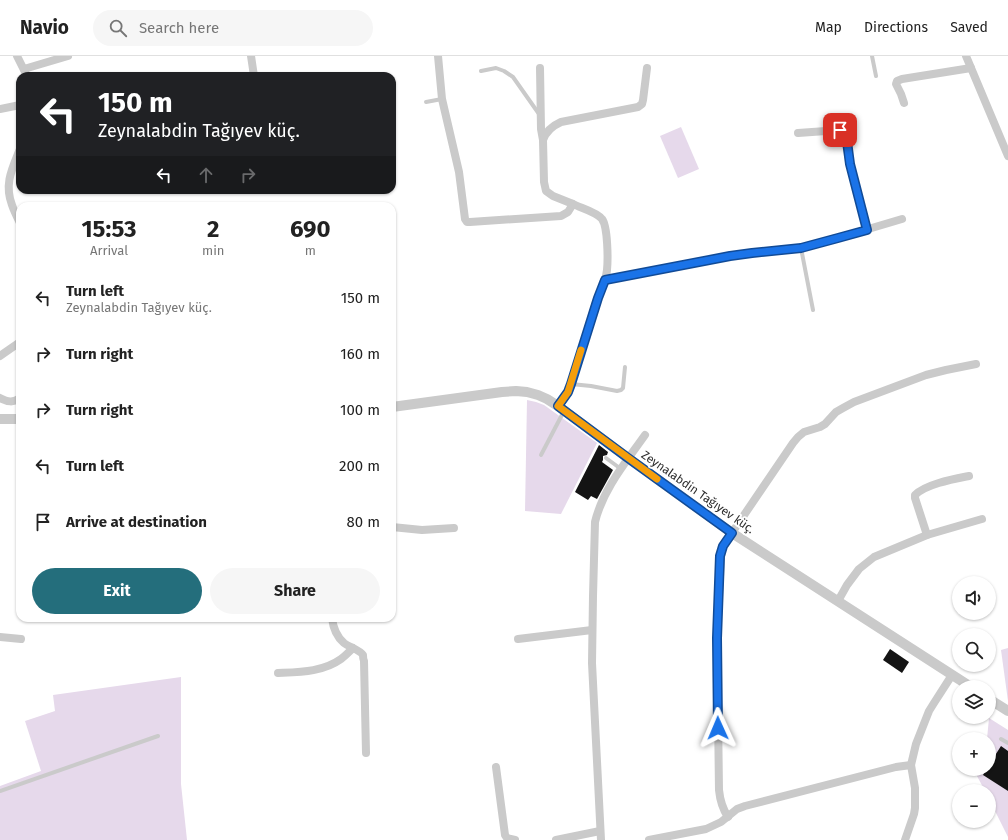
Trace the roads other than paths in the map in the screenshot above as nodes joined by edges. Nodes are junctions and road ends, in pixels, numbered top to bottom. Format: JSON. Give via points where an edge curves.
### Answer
{"nodes":[{"id":1,"x":17,"y":56,"type":"edge"},
{"id":2,"x":68,"y":56,"type":"edge"},
{"id":3,"x":251,"y":56,"type":"edge"},
{"id":4,"x":438,"y":56,"type":"edge"},
{"id":5,"x":872,"y":56,"type":"edge"},
{"id":6,"x":966,"y":56,"type":"edge"},
{"id":7,"x":540,"y":68,"type":"dead end"},
{"id":8,"x":647,"y":68,"type":"dead end"},
{"id":9,"x":971,"y":68,"type":"junction"},
{"id":10,"x":481,"y":71,"type":"dead end"},
{"id":11,"x":25,"y":72,"type":"edge"},
{"id":12,"x":253,"y":72,"type":"edge"},
{"id":13,"x":876,"y":76,"type":"dead end"},
{"id":14,"x":442,"y":99,"type":"junction"},
{"id":15,"x":426,"y":102,"type":"dead end"},
{"id":16,"x":904,"y":103,"type":"dead end"},
{"id":17,"x":16,"y":106,"type":"edge"},
{"id":18,"x":0,"y":109,"type":"edge"},
{"id":19,"x":540,"y":116,"type":"junction"},
{"id":20,"x":798,"y":133,"type":"dead end"},
{"id":21,"x":543,"y":140,"type":"junction"},
{"id":22,"x":1008,"y":156,"type":"edge"},
{"id":23,"x":16,"y":167,"type":"edge"},
{"id":24,"x":573,"y":204,"type":"junction"},
{"id":25,"x":16,"y":214,"type":"edge"},
{"id":26,"x":902,"y":219,"type":"dead end"},
{"id":27,"x":867,"y":230,"type":"junction"},
{"id":28,"x":801,"y":248,"type":"junction"},
{"id":29,"x":605,"y":280,"type":"junction"},
{"id":30,"x":813,"y":310,"type":"dead end"},
{"id":31,"x":16,"y":345,"type":"edge"},
{"id":32,"x":0,"y":356,"type":"edge"},
{"id":33,"x":976,"y":364,"type":"dead end"},
{"id":34,"x":625,"y":367,"type":"dead end"},
{"id":35,"x":571,"y":384,"type":"junction"},
{"id":36,"x":0,"y":398,"type":"edge"},
{"id":37,"x":16,"y":400,"type":"edge"},
{"id":38,"x":396,"y":406,"type":"edge"},
{"id":39,"x":561,"y":409,"type":"junction"},
{"id":40,"x":0,"y":419,"type":"edge"},
{"id":41,"x":16,"y":419,"type":"edge"},
{"id":42,"x":645,"y":434,"type":"dead end"},
{"id":43,"x":540,"y":456,"type":"dead end"},
{"id":44,"x":606,"y":458,"type":"dead end"},
{"id":45,"x":628,"y":458,"type":"junction"},
{"id":46,"x":621,"y":469,"type":"junction"},
{"id":47,"x":969,"y":476,"type":"dead end"},
{"id":48,"x":982,"y":519,"type":"dead end"},
{"id":49,"x":396,"y":527,"type":"edge"},
{"id":50,"x":454,"y":528,"type":"dead end"},
{"id":51,"x":732,"y":533,"type":"junction"},
{"id":52,"x":927,"y":535,"type":"junction"},
{"id":53,"x":838,"y":601,"type":"junction"},
{"id":54,"x":333,"y":622,"type":"edge"},
{"id":55,"x":592,"y":630,"type":"junction"},
{"id":56,"x":0,"y":638,"type":"edge"},
{"id":57,"x":20,"y":638,"type":"dead end"},
{"id":58,"x":518,"y":639,"type":"dead end"},
{"id":59,"x":353,"y":648,"type":"junction"},
{"id":60,"x":278,"y":673,"type":"dead end"},
{"id":61,"x":952,"y":675,"type":"junction"},
{"id":62,"x":960,"y":680,"type":"edge"},
{"id":63,"x":996,"y":703,"type":"edge"},
{"id":64,"x":1008,"y":711,"type":"edge"},
{"id":65,"x":158,"y":736,"type":"dead end"},
{"id":66,"x":1001,"y":739,"type":"dead end"},
{"id":67,"x":1008,"y":743,"type":"edge"},
{"id":68,"x":366,"y":753,"type":"dead end"},
{"id":69,"x":911,"y":765,"type":"junction"},
{"id":70,"x":496,"y":767,"type":"dead end"},
{"id":71,"x":0,"y":791,"type":"edge"},
{"id":72,"x":728,"y":817,"type":"junction"},
{"id":73,"x":601,"y":836,"type":"edge"},
{"id":74,"x":516,"y":840,"type":"edge"},
{"id":75,"x":556,"y":840,"type":"edge"},
{"id":76,"x":649,"y":840,"type":"edge"},
{"id":77,"x":905,"y":840,"type":"edge"}],
"edges":[{"from":1,"to":11,"type":"street"},
{"from":2,"to":11,"type":"street"},
{"from":3,"to":12,"type":"street"},
{"from":4,"to":14,"type":"street"},
{"from":5,"to":13,"type":"lane"},
{"from":6,"to":9,"type":"street"},
{"from":7,"to":19,"type":"street"},
{"from":8,"to":21,"type":"street","via":[[643,100],[638,107],[561,122],[551,127]]},
{"from":9,"to":16,"type":"street","via":[[897,81]]},
{"from":9,"to":22,"type":"street"},
{"from":10,"to":19,"type":"lane","via":[[496,68],[513,77]]},
{"from":14,"to":15,"type":"lane"},
{"from":14,"to":24,"type":"street","via":[[459,172],[467,222],[561,216],[568,212]]},
{"from":17,"to":18,"type":"street"},
{"from":19,"to":21,"type":"street"},
{"from":20,"to":27,"type":"street","via":[[844,131]]},
{"from":21,"to":24,"type":"street","via":[[546,191]]},
{"from":23,"to":25,"type":"street","via":[[10,175],[8,189]]},
{"from":24,"to":29,"type":"street","via":[[598,215],[603,220],[608,257]]},
{"from":26,"to":27,"type":"street"},
{"from":27,"to":28,"type":"street"},
{"from":28,"to":29,"type":"street","via":[[730,256]]},
{"from":28,"to":30,"type":"lane"},
{"from":29,"to":35,"type":"street"},
{"from":31,"to":32,"type":"street"},
{"from":33,"to":51,"type":"street","via":[[926,375],[854,402],[836,412],[825,424],[804,432],[793,443]]},
{"from":34,"to":35,"type":"lane","via":[[621,390]]},
{"from":35,"to":39,"type":"street"},
{"from":36,"to":37,"type":"street","via":[[9,402]]},
{"from":38,"to":39,"type":"street","name":"Zeynalabdin Tağıyev küç.","via":[[516,391],[538,394]]},
{"from":39,"to":43,"type":"lane"},
{"from":39,"to":45,"type":"street","name":"Zeynalabdin Tağıyev küç."},
{"from":40,"to":41,"type":"street"},
{"from":42,"to":45,"type":"street"},
{"from":44,"to":46,"type":"lane"},
{"from":45,"to":46,"type":"street"},
{"from":45,"to":51,"type":"street","name":"Zeynalabdin Tağıyev küç."},
{"from":46,"to":55,"type":"street","via":[[603,498],[595,522]]},
{"from":47,"to":52,"type":"street","via":[[948,480],[915,495]]},
{"from":48,"to":52,"type":"street"},
{"from":49,"to":50,"type":"street","via":[[422,530]]},
{"from":51,"to":53,"type":"street","name":"Zeynalabdin Tağıyev küç."},
{"from":51,"to":72,"type":"street","via":[[720,556],[717,638],[719,790],[722,809]]},
{"from":52,"to":53,"type":"street","via":[[874,557],[860,569]]},
{"from":53,"to":61,"type":"street","name":"Zeynalabdin Tağıyev küç."},
{"from":54,"to":59,"type":"street","via":[[339,637]]},
{"from":55,"to":58,"type":"street"},
{"from":55,"to":73,"type":"street"},
{"from":56,"to":57,"type":"street"},
{"from":59,"to":60,"type":"street","via":[[331,665],[305,672]]},
{"from":59,"to":68,"type":"street","via":[[360,651],[364,661]]},
{"from":61,"to":62,"type":"street","name":"Zeynalabdin Tağıyev küç."},
{"from":61,"to":69,"type":"street","via":[[929,711]]},
{"from":63,"to":64,"type":"street"},
{"from":65,"to":71,"type":"lane"},
{"from":66,"to":67,"type":"lane"},
{"from":69,"to":72,"type":"street","via":[[745,806]]},
{"from":69,"to":77,"type":"street","via":[[915,808]]},
{"from":70,"to":74,"type":"street","via":[[505,835]]},
{"from":72,"to":76,"type":"street","via":[[706,829]]},
{"from":73,"to":75,"type":"street"}]}
